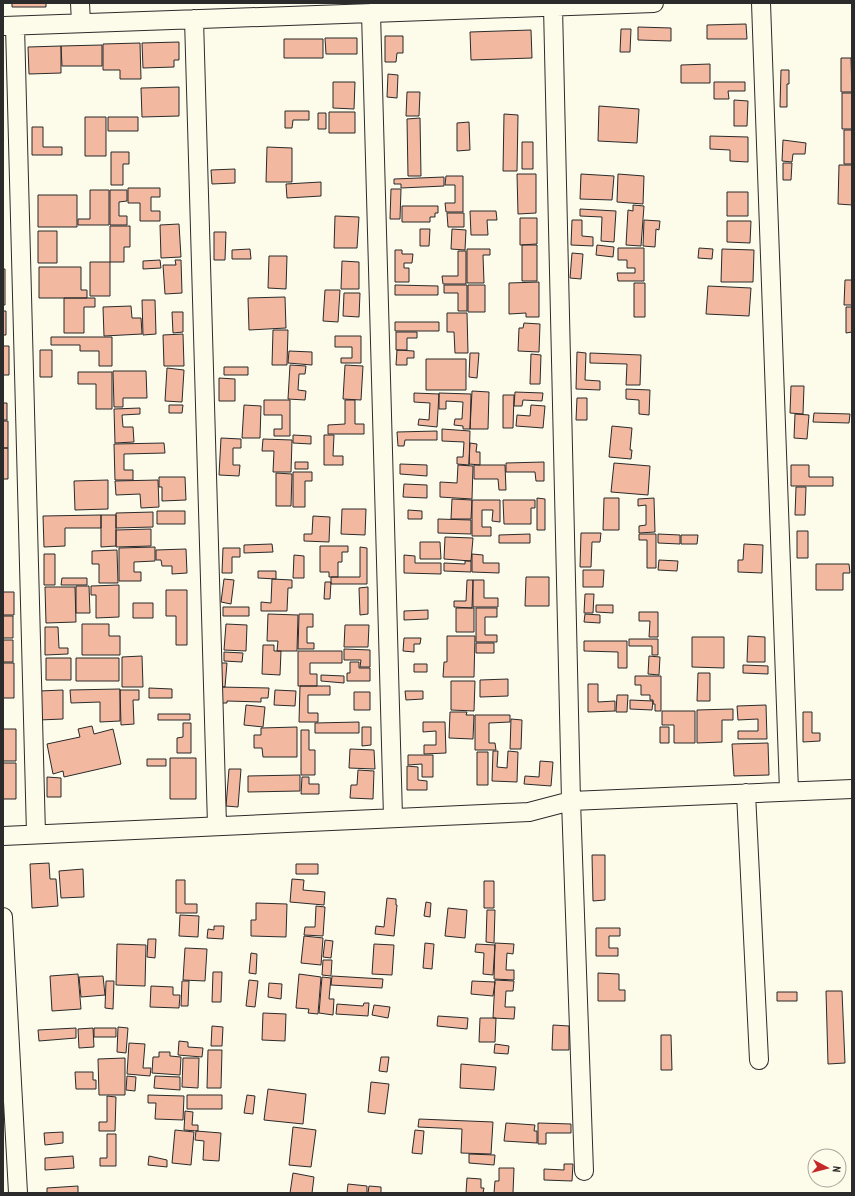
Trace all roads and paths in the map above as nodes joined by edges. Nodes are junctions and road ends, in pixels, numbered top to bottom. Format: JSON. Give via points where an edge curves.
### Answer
{"nodes":[{"id":1,"x":80,"y":3,"type":"edge"},
{"id":2,"x":654,"y":3,"type":"edge"},
{"id":3,"x":761,"y":3,"type":"edge"},
{"id":4,"x":616,"y":4,"type":"edge"},
{"id":5,"x":553,"y":6,"type":"junction"},
{"id":6,"x":435,"y":7,"type":"edge"},
{"id":7,"x":257,"y":10,"type":"edge"},
{"id":8,"x":371,"y":13,"type":"junction"},
{"id":9,"x":194,"y":19,"type":"junction"},
{"id":10,"x":81,"y":23,"type":"junction"},
{"id":11,"x":9,"y":26,"type":"edge"},
{"id":12,"x":852,"y":789,"type":"edge"},
{"id":13,"x":789,"y":791,"type":"junction"},
{"id":14,"x":746,"y":793,"type":"junction"},
{"id":15,"x":571,"y":801,"type":"junction"},
{"id":16,"x":392,"y":817,"type":"junction"},
{"id":17,"x":217,"y":825,"type":"junction"},
{"id":18,"x":36,"y":834,"type":"junction"},
{"id":19,"x":3,"y":836,"type":"edge"},
{"id":20,"x":3,"y":917,"type":"edge"},
{"id":21,"x":6,"y":1010,"type":"edge"},
{"id":22,"x":759,"y":1060,"type":"dead end"},
{"id":23,"x":10,"y":1153,"type":"edge"},
{"id":24,"x":584,"y":1171,"type":"dead end"},
{"id":25,"x":18,"y":1193,"type":"edge"}],
"edges":[{"from":1,"to":10,"type":"street"},
{"from":2,"to":4,"type":"street"},
{"from":3,"to":13,"type":"street"},
{"from":4,"to":5,"type":"street"},
{"from":5,"to":6,"type":"street"},
{"from":5,"to":15,"type":"street"},
{"from":6,"to":8,"type":"street"},
{"from":7,"to":8,"type":"street"},
{"from":7,"to":9,"type":"street"},
{"from":8,"to":16,"type":"street"},
{"from":9,"to":10,"type":"street"},
{"from":9,"to":17,"type":"street"},
{"from":10,"to":11,"type":"street"},
{"from":11,"to":18,"type":"street"},
{"from":12,"to":13,"type":"street"},
{"from":13,"to":14,"type":"street"},
{"from":14,"to":15,"type":"street"},
{"from":14,"to":22,"type":"street"},
{"from":15,"to":16,"type":"street","via":[[529,812]]},
{"from":15,"to":24,"type":"street"},
{"from":16,"to":17,"type":"street"},
{"from":17,"to":18,"type":"street"},
{"from":18,"to":19,"type":"street"},
{"from":20,"to":21,"type":"street"},
{"from":21,"to":23,"type":"street"},
{"from":23,"to":25,"type":"street"}]}
